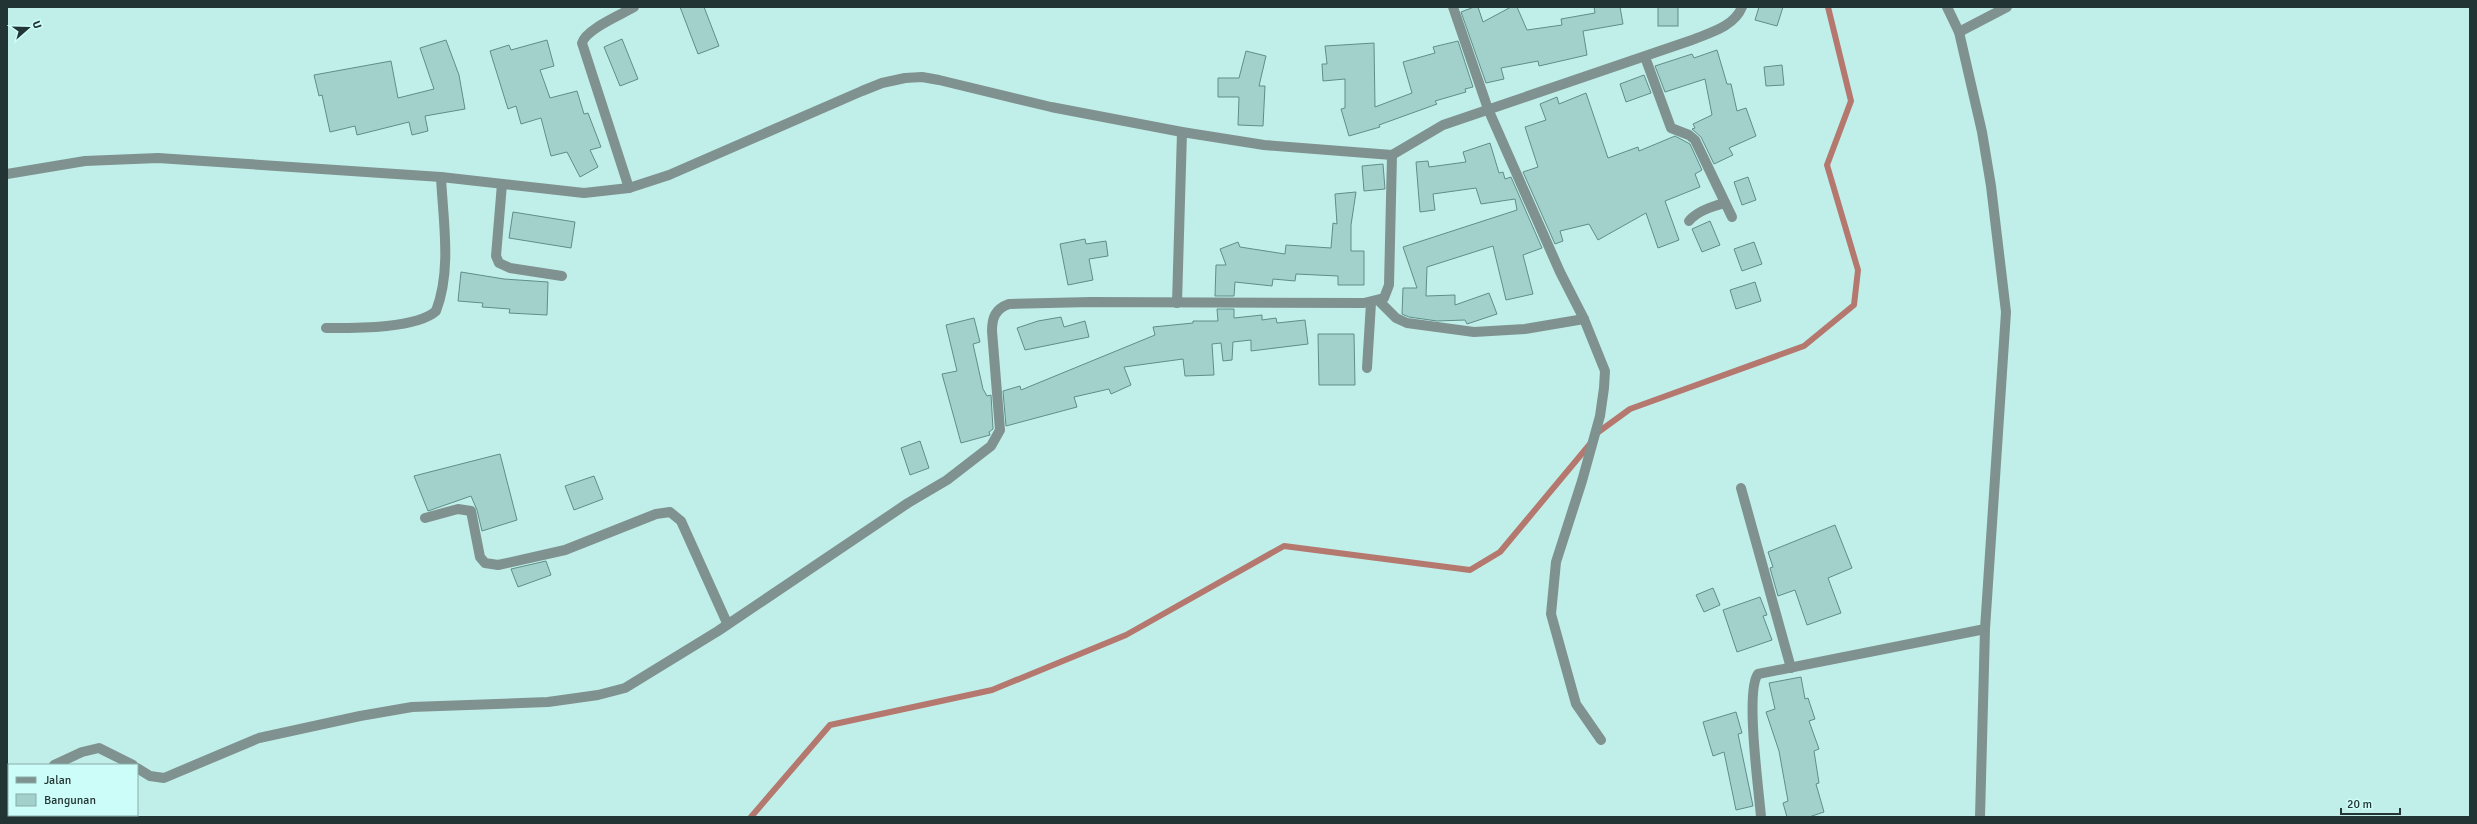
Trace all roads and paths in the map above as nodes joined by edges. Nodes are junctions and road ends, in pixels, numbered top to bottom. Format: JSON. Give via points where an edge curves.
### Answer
{"nodes":[{"id":1,"x":634,"y":7,"type":"edge"},
{"id":2,"x":1453,"y":7,"type":"edge"},
{"id":3,"x":1742,"y":7,"type":"edge"},
{"id":4,"x":1947,"y":7,"type":"edge"},
{"id":5,"x":2008,"y":7,"type":"edge"},
{"id":6,"x":1959,"y":32,"type":"junction"},
{"id":7,"x":1645,"y":57,"type":"junction"},
{"id":8,"x":1488,"y":109,"type":"junction"},
{"id":9,"x":1182,"y":132,"type":"junction"},
{"id":10,"x":1392,"y":155,"type":"junction"},
{"id":11,"x":7,"y":174,"type":"edge"},
{"id":12,"x":441,"y":177,"type":"junction"},
{"id":13,"x":502,"y":184,"type":"junction"},
{"id":14,"x":629,"y":188,"type":"junction"},
{"id":15,"x":1724,"y":203,"type":"junction"},
{"id":16,"x":1732,"y":217,"type":"dead end"},
{"id":17,"x":1689,"y":221,"type":"dead end"},
{"id":18,"x":562,"y":276,"type":"dead end"},
{"id":19,"x":1177,"y":302,"type":"junction"},
{"id":20,"x":1375,"y":302,"type":"junction"},
{"id":21,"x":1584,"y":319,"type":"junction"},
{"id":22,"x":326,"y":328,"type":"dead end"},
{"id":23,"x":1367,"y":368,"type":"dead end"},
{"id":24,"x":1741,"y":488,"type":"dead end"},
{"id":25,"x":425,"y":518,"type":"dead end"},
{"id":26,"x":727,"y":623,"type":"junction"},
{"id":27,"x":1985,"y":629,"type":"junction"},
{"id":28,"x":1790,"y":668,"type":"junction"},
{"id":29,"x":1601,"y":740,"type":"dead end"},
{"id":30,"x":56,"y":764,"type":"edge"},
{"id":31,"x":130,"y":764,"type":"edge"},
{"id":32,"x":138,"y":769,"type":"edge"},
{"id":33,"x":1761,"y":817,"type":"edge"},
{"id":34,"x":1980,"y":817,"type":"edge"}],
"edges":[{"from":1,"to":14,"type":"street","via":[[604,23],[584,38],[582,43]]},
{"from":2,"to":8,"type":"street"},
{"from":3,"to":7,"type":"street","via":[[1734,19],[1725,26]]},
{"from":4,"to":6,"type":"street"},
{"from":5,"to":6,"type":"street"},
{"from":6,"to":27,"type":"street","via":[[1979,118],[1991,186],[2006,312]]},
{"from":7,"to":8,"type":"street"},
{"from":7,"to":15,"type":"street","via":[[1671,128],[1695,140]]},
{"from":8,"to":10,"type":"street","via":[[1443,125]]},
{"from":8,"to":21,"type":"street","via":[[1560,272]]},
{"from":9,"to":10,"type":"street","via":[[1264,145]]},
{"from":9,"to":14,"type":"street","via":[[1051,107],[939,80],[905,78],[882,83],[669,175]]},
{"from":9,"to":19,"type":"street"},
{"from":10,"to":20,"type":"street","via":[[1390,286],[1388,292]]},
{"from":11,"to":12,"type":"street","via":[[85,160],[158,158]]},
{"from":12,"to":13,"type":"street"},
{"from":12,"to":22,"type":"street","via":[[443,286],[436,311],[420,321],[361,328]]},
{"from":13,"to":14,"type":"street","via":[[584,193]]},
{"from":13,"to":18,"type":"street","via":[[496,256],[499,263],[510,268]]},
{"from":15,"to":16,"type":"street"},
{"from":15,"to":17,"type":"street","via":[[1701,212]]},
{"from":19,"to":20,"type":"street"},
{"from":19,"to":26,"type":"street","via":[[1001,306],[992,318],[1000,430],[996,441],[947,480]]},
{"from":20,"to":21,"type":"street","via":[[1407,323],[1474,332],[1525,329]]},
{"from":20,"to":23,"type":"street"},
{"from":21,"to":29,"type":"street","via":[[1600,355],[1604,371],[1604,388],[1600,416],[1556,562],[1551,614],[1576,704]]},
{"from":24,"to":28,"type":"street"},
{"from":25,"to":26,"type":"street","via":[[458,509],[471,511],[480,557],[485,563],[498,565],[565,550],[656,514],[670,512],[681,521]]},
{"from":26,"to":32,"type":"street","via":[[625,688],[598,695],[548,702],[412,707],[259,738],[164,778],[150,776]]},
{"from":27,"to":28,"type":"street"},
{"from":27,"to":34,"type":"street"},
{"from":28,"to":33,"type":"street","via":[[1763,672],[1758,674],[1754,681],[1752,707]]},
{"from":30,"to":31,"type":"street","via":[[82,752],[99,748]]}]}
